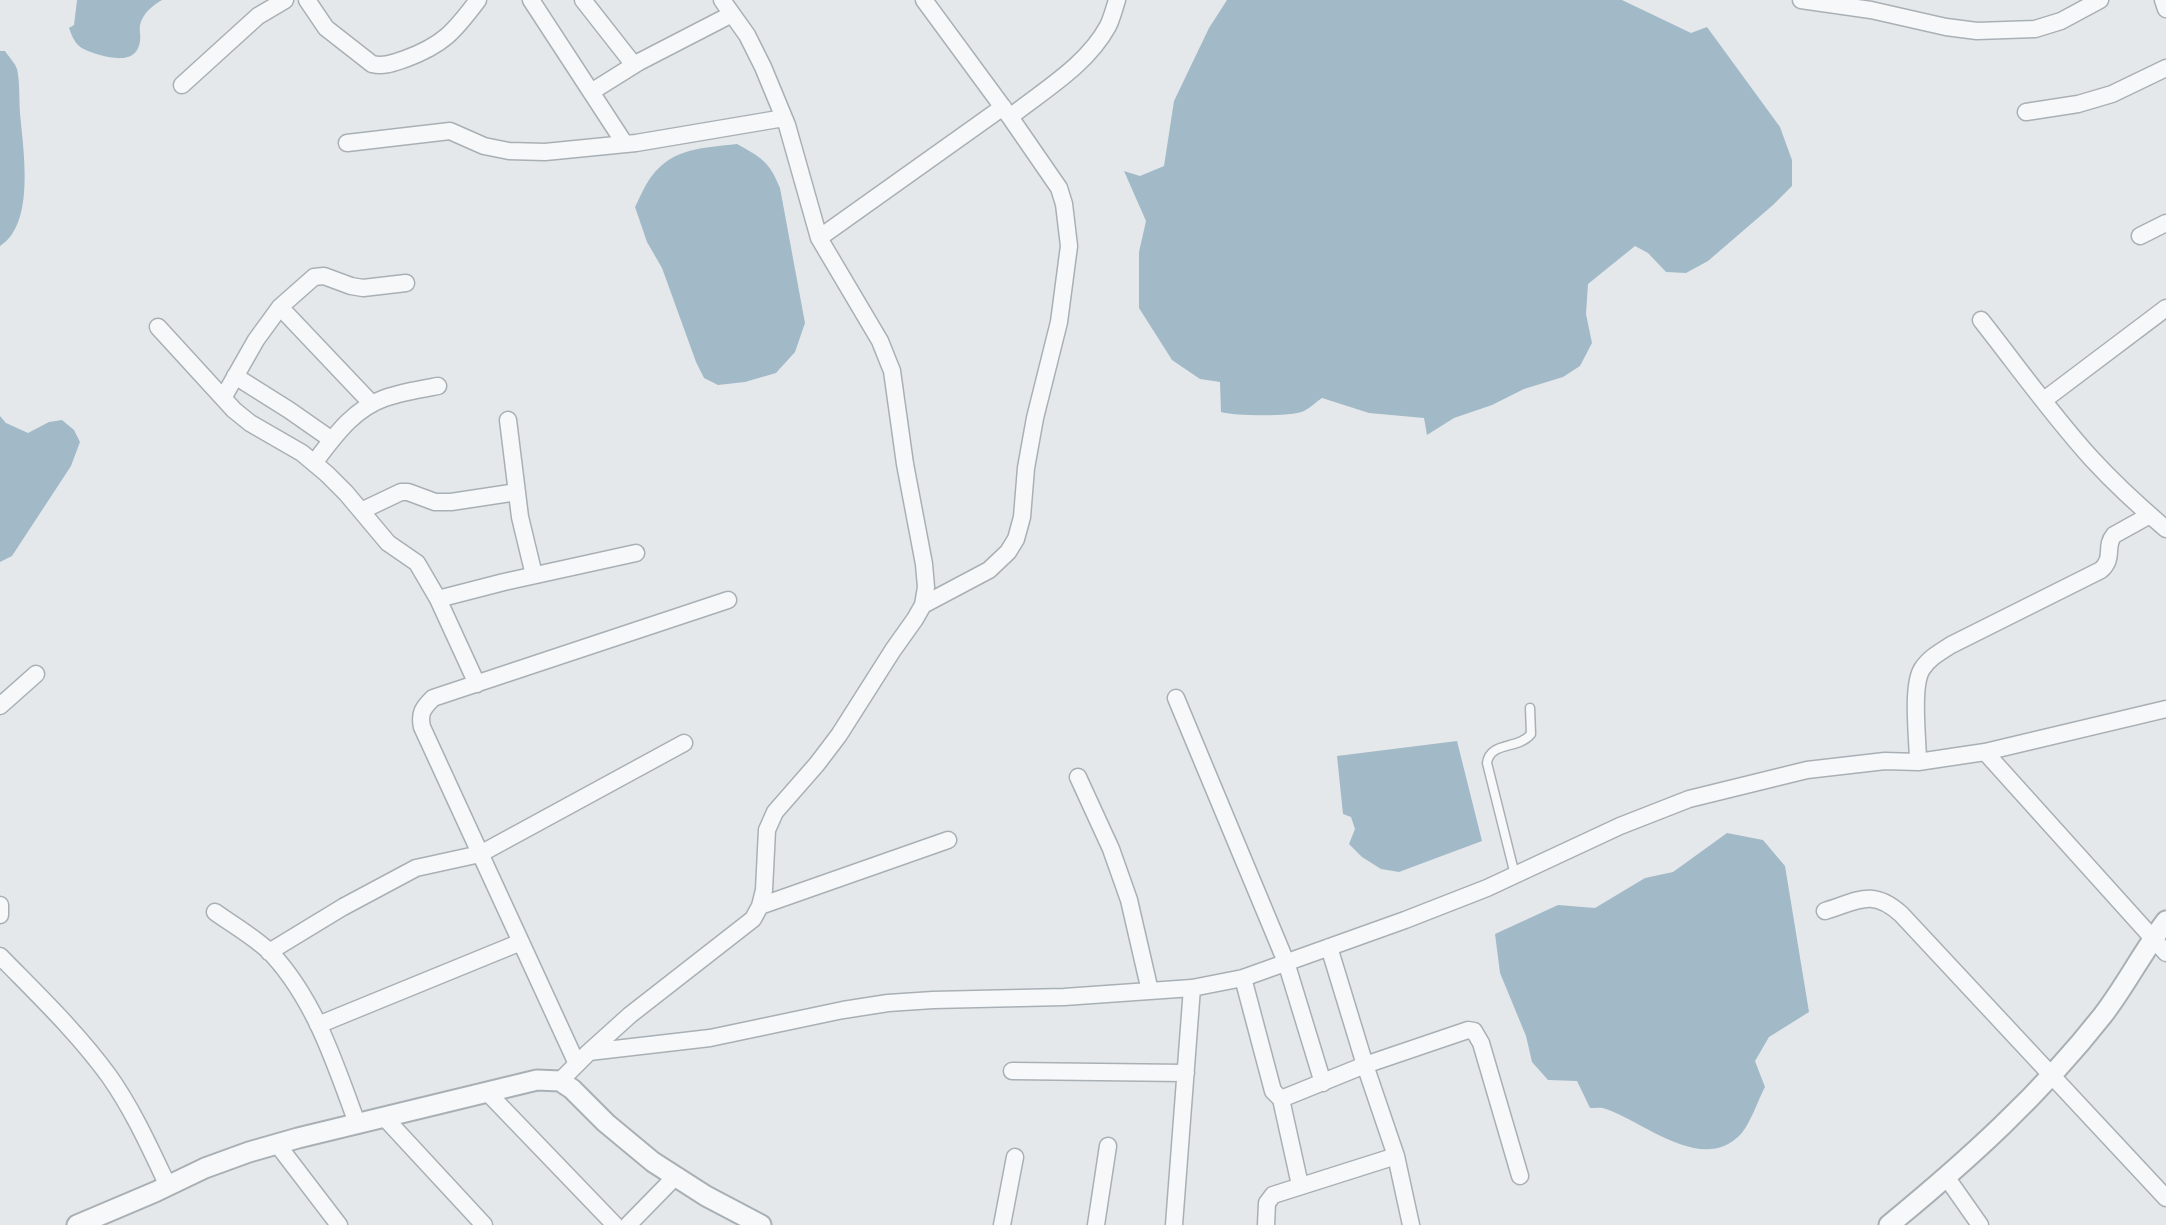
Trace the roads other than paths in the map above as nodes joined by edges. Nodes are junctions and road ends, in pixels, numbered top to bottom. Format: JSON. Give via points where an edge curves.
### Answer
{"nodes":[{"id":1,"x":285,"y":0,"type":"edge"},
{"id":2,"x":307,"y":0,"type":"edge"},
{"id":3,"x":478,"y":0,"type":"edge"},
{"id":4,"x":531,"y":0,"type":"edge"},
{"id":5,"x":583,"y":0,"type":"edge"},
{"id":6,"x":722,"y":0,"type":"edge"},
{"id":7,"x":924,"y":0,"type":"edge"},
{"id":8,"x":1117,"y":0,"type":"edge"},
{"id":9,"x":1801,"y":0,"type":"edge"},
{"id":10,"x":2162,"y":0,"type":"edge"},
{"id":11,"x":2096,"y":1,"type":"edge"},
{"id":12,"x":2166,"y":9,"type":"edge"},
{"id":13,"x":732,"y":14,"type":"junction"},
{"id":14,"x":634,"y":65,"type":"junction"},
{"id":15,"x":2166,"y":68,"type":"edge"},
{"id":16,"x":182,"y":85,"type":"dead end"},
{"id":17,"x":591,"y":92,"type":"junction"},
{"id":18,"x":1006,"y":112,"type":"junction"},
{"id":19,"x":2026,"y":112,"type":"dead end"},
{"id":20,"x":784,"y":118,"type":"junction"},
{"id":21,"x":347,"y":143,"type":"dead end"},
{"id":22,"x":625,"y":144,"type":"junction"},
{"id":23,"x":2166,"y":223,"type":"edge"},
{"id":24,"x":2140,"y":236,"type":"dead end"},
{"id":25,"x":819,"y":238,"type":"junction"},
{"id":26,"x":406,"y":283,"type":"dead end"},
{"id":27,"x":280,"y":307,"type":"junction"},
{"id":28,"x":2166,"y":308,"type":"edge"},
{"id":29,"x":1981,"y":320,"type":"dead end"},
{"id":30,"x":158,"y":327,"type":"dead end"},
{"id":31,"x":235,"y":376,"type":"junction"},
{"id":32,"x":438,"y":386,"type":"dead end"},
{"id":33,"x":223,"y":398,"type":"junction"},
{"id":34,"x":2044,"y":400,"type":"junction"},
{"id":35,"x":372,"y":404,"type":"junction"},
{"id":36,"x":508,"y":419,"type":"dead end"},
{"id":37,"x":332,"y":440,"type":"junction"},
{"id":38,"x":314,"y":463,"type":"junction"},
{"id":39,"x":517,"y":492,"type":"junction"},
{"id":40,"x":362,"y":511,"type":"junction"},
{"id":41,"x":2150,"y":515,"type":"junction"},
{"id":42,"x":2166,"y":530,"type":"edge"},
{"id":43,"x":636,"y":554,"type":"dead end"},
{"id":44,"x":534,"y":575,"type":"junction"},
{"id":45,"x":439,"y":599,"type":"junction"},
{"id":46,"x":728,"y":600,"type":"dead end"},
{"id":47,"x":923,"y":605,"type":"junction"},
{"id":48,"x":36,"y":674,"type":"dead end"},
{"id":49,"x":477,"y":684,"type":"junction"},
{"id":50,"x":1176,"y":698,"type":"dead end"},
{"id":51,"x":0,"y":706,"type":"edge"},
{"id":52,"x":1530,"y":708,"type":"dead end"},
{"id":53,"x":2166,"y":709,"type":"edge"},
{"id":54,"x":684,"y":743,"type":"dead end"},
{"id":55,"x":1985,"y":752,"type":"junction"},
{"id":56,"x":1918,"y":762,"type":"junction"},
{"id":57,"x":1078,"y":777,"type":"dead end"},
{"id":58,"x":948,"y":840,"type":"dead end"},
{"id":59,"x":480,"y":854,"type":"junction"},
{"id":60,"x":1515,"y":875,"type":"junction"},
{"id":61,"x":0,"y":905,"type":"edge"},
{"id":62,"x":760,"y":906,"type":"junction"},
{"id":63,"x":1825,"y":911,"type":"dead end"},
{"id":64,"x":215,"y":912,"type":"dead end"},
{"id":65,"x":0,"y":915,"type":"edge"},
{"id":66,"x":2166,"y":921,"type":"edge"},
{"id":67,"x":521,"y":942,"type":"junction"},
{"id":68,"x":2160,"y":945,"type":"edge"},
{"id":69,"x":1329,"y":947,"type":"junction"},
{"id":70,"x":269,"y":952,"type":"junction"},
{"id":71,"x":0,"y":956,"type":"edge"},
{"id":72,"x":1286,"y":962,"type":"junction"},
{"id":73,"x":1243,"y":978,"type":"junction"},
{"id":74,"x":1192,"y":988,"type":"junction"},
{"id":75,"x":1150,"y":991,"type":"junction"},
{"id":76,"x":318,"y":1025,"type":"junction"},
{"id":77,"x":583,"y":1058,"type":"junction"},
{"id":78,"x":1365,"y":1065,"type":"junction"},
{"id":79,"x":1012,"y":1071,"type":"dead end"},
{"id":80,"x":1186,"y":1073,"type":"junction"},
{"id":81,"x":2053,"y":1076,"type":"junction"},
{"id":82,"x":560,"y":1081,"type":"junction"},
{"id":83,"x":1324,"y":1083,"type":"junction"},
{"id":84,"x":487,"y":1092,"type":"junction"},
{"id":85,"x":1281,"y":1099,"type":"junction"},
{"id":86,"x":384,"y":1117,"type":"junction"},
{"id":87,"x":357,"y":1124,"type":"junction"},
{"id":88,"x":277,"y":1144,"type":"junction"},
{"id":89,"x":1108,"y":1146,"type":"dead end"},
{"id":90,"x":1396,"y":1156,"type":"junction"},
{"id":91,"x":1016,"y":1157,"type":"dead end"},
{"id":92,"x":1520,"y":1176,"type":"dead end"},
{"id":93,"x":676,"y":1177,"type":"junction"},
{"id":94,"x":1947,"y":1178,"type":"junction"},
{"id":95,"x":1300,"y":1185,"type":"junction"},
{"id":96,"x":168,"y":1186,"type":"junction"},
{"id":97,"x":2166,"y":1198,"type":"edge"},
{"id":98,"x":84,"y":1224,"type":"edge"},
{"id":99,"x":339,"y":1225,"type":"edge"},
{"id":100,"x":484,"y":1225,"type":"edge"},
{"id":101,"x":615,"y":1225,"type":"edge"},
{"id":102,"x":628,"y":1225,"type":"edge"},
{"id":103,"x":761,"y":1225,"type":"edge"},
{"id":104,"x":1002,"y":1225,"type":"edge"},
{"id":105,"x":1096,"y":1225,"type":"edge"},
{"id":106,"x":1174,"y":1225,"type":"edge"},
{"id":107,"x":1266,"y":1225,"type":"edge"},
{"id":108,"x":1411,"y":1225,"type":"edge"},
{"id":109,"x":1889,"y":1225,"type":"edge"},
{"id":110,"x":1980,"y":1225,"type":"edge"}],
"edges":[{"from":1,"to":16,"type":"street","via":[[258,16]]},
{"from":2,"to":3,"type":"street","via":[[326,28],[381,67],[444,40]]},
{"from":4,"to":17,"type":"street"},
{"from":5,"to":14,"type":"street"},
{"from":6,"to":13,"type":"street"},
{"from":7,"to":18,"type":"street"},
{"from":8,"to":18,"type":"street","via":[[1109,25],[1080,62]]},
{"from":9,"to":11,"type":"street","via":[[1977,31],[2035,29],[2062,21]]},
{"from":10,"to":12,"type":"street"},
{"from":13,"to":14,"type":"street"},
{"from":13,"to":20,"type":"street","via":[[755,49]]},
{"from":14,"to":17,"type":"street"},
{"from":15,"to":19,"type":"street","via":[[2112,94]]},
{"from":17,"to":22,"type":"street"},
{"from":18,"to":25,"type":"street"},
{"from":18,"to":47,"type":"street","via":[[1059,188],[1064,204],[1069,246],[1059,322],[1035,418],[1016,539],[989,570]]},
{"from":20,"to":22,"type":"street"},
{"from":20,"to":25,"type":"street"},
{"from":21,"to":22,"type":"street","via":[[450,131],[509,151]]},
{"from":23,"to":24,"type":"street"},
{"from":25,"to":47,"type":"street","via":[[880,341],[892,371],[924,564]]},
{"from":26,"to":27,"type":"street","via":[[363,288],[319,275]]},
{"from":27,"to":31,"type":"street"},
{"from":27,"to":35,"type":"street"},
{"from":28,"to":34,"type":"street"},
{"from":29,"to":34,"type":"street"},
{"from":30,"to":33,"type":"street"},
{"from":31,"to":33,"type":"street"},
{"from":31,"to":37,"type":"street"},
{"from":32,"to":35,"type":"street"},
{"from":33,"to":38,"type":"street","via":[[250,423]]},
{"from":34,"to":41,"type":"street","via":[[2092,458]]},
{"from":35,"to":37,"type":"street"},
{"from":36,"to":39,"type":"street"},
{"from":37,"to":38,"type":"street"},
{"from":38,"to":40,"type":"street"},
{"from":39,"to":40,"type":"street","via":[[435,502],[401,492]]},
{"from":39,"to":44,"type":"street"},
{"from":40,"to":45,"type":"street","via":[[388,543],[417,563]]},
{"from":41,"to":42,"type":"street"},
{"from":41,"to":56,"type":"street","via":[[2114,535],[2110,559],[2101,570],[1931,658],[1916,685]]},
{"from":43,"to":44,"type":"street"},
{"from":44,"to":45,"type":"street"},
{"from":45,"to":49,"type":"street"},
{"from":46,"to":49,"type":"street"},
{"from":47,"to":62,"type":"street","via":[[839,735],[775,812],[766,830]]},
{"from":48,"to":51,"type":"street"},
{"from":49,"to":59,"type":"street","via":[[433,698],[420,716]]},
{"from":50,"to":72,"type":"street"},
{"from":52,"to":60,"type":"lane","via":[[1531,734],[1521,743],[1492,751],[1487,763]]},
{"from":53,"to":55,"type":"street"},
{"from":54,"to":59,"type":"street"},
{"from":55,"to":56,"type":"street"},
{"from":55,"to":68,"type":"street"},
{"from":56,"to":60,"type":"street","via":[[1807,770],[1689,799]]},
{"from":57,"to":75,"type":"street","via":[[1129,900]]},
{"from":58,"to":62,"type":"street"},
{"from":59,"to":67,"type":"street"},
{"from":59,"to":70,"type":"street","via":[[416,867]]},
{"from":60,"to":69,"type":"street"},
{"from":61,"to":65,"type":"street"},
{"from":62,"to":77,"type":"street","via":[[743,929],[667,985]]},
{"from":63,"to":81,"type":"street","via":[[1864,899],[1890,904]]},
{"from":64,"to":70,"type":"street"},
{"from":66,"to":68,"type":"street"},
{"from":67,"to":76,"type":"street"},
{"from":67,"to":77,"type":"street"},
{"from":68,"to":81,"type":"street"},
{"from":69,"to":72,"type":"street"},
{"from":69,"to":78,"type":"street"},
{"from":70,"to":76,"type":"street","via":[[294,981]]},
{"from":71,"to":96,"type":"street","via":[[81,1040],[110,1078]]},
{"from":72,"to":73,"type":"street"},
{"from":72,"to":83,"type":"street"},
{"from":73,"to":74,"type":"street"},
{"from":73,"to":85,"type":"street","via":[[1273,1091]]},
{"from":74,"to":75,"type":"street"},
{"from":74,"to":80,"type":"street"},
{"from":75,"to":77,"type":"street","via":[[888,1003]]},
{"from":76,"to":87,"type":"street"},
{"from":77,"to":82,"type":"street"},
{"from":78,"to":83,"type":"street"},
{"from":78,"to":90,"type":"street"},
{"from":78,"to":92,"type":"street","via":[[1474,1031]]},
{"from":79,"to":80,"type":"street"},
{"from":80,"to":106,"type":"street"},
{"from":81,"to":94,"type":"street"},
{"from":81,"to":97,"type":"street"},
{"from":82,"to":84,"type":"street","via":[[537,1080]]},
{"from":82,"to":93,"type":"street","via":[[653,1163]]},
{"from":83,"to":85,"type":"street"},
{"from":84,"to":86,"type":"street"},
{"from":84,"to":101,"type":"street"},
{"from":85,"to":95,"type":"street"},
{"from":86,"to":87,"type":"street"},
{"from":86,"to":100,"type":"street"},
{"from":87,"to":88,"type":"street"},
{"from":88,"to":96,"type":"street"},
{"from":88,"to":99,"type":"street"},
{"from":89,"to":105,"type":"street"},
{"from":90,"to":95,"type":"street"},
{"from":90,"to":108,"type":"street"},
{"from":91,"to":104,"type":"street"},
{"from":93,"to":102,"type":"street"},
{"from":93,"to":103,"type":"street"},
{"from":94,"to":109,"type":"street"},
{"from":94,"to":110,"type":"street"},
{"from":95,"to":107,"type":"street","via":[[1273,1195],[1267,1203]]},
{"from":96,"to":98,"type":"street"}]}
